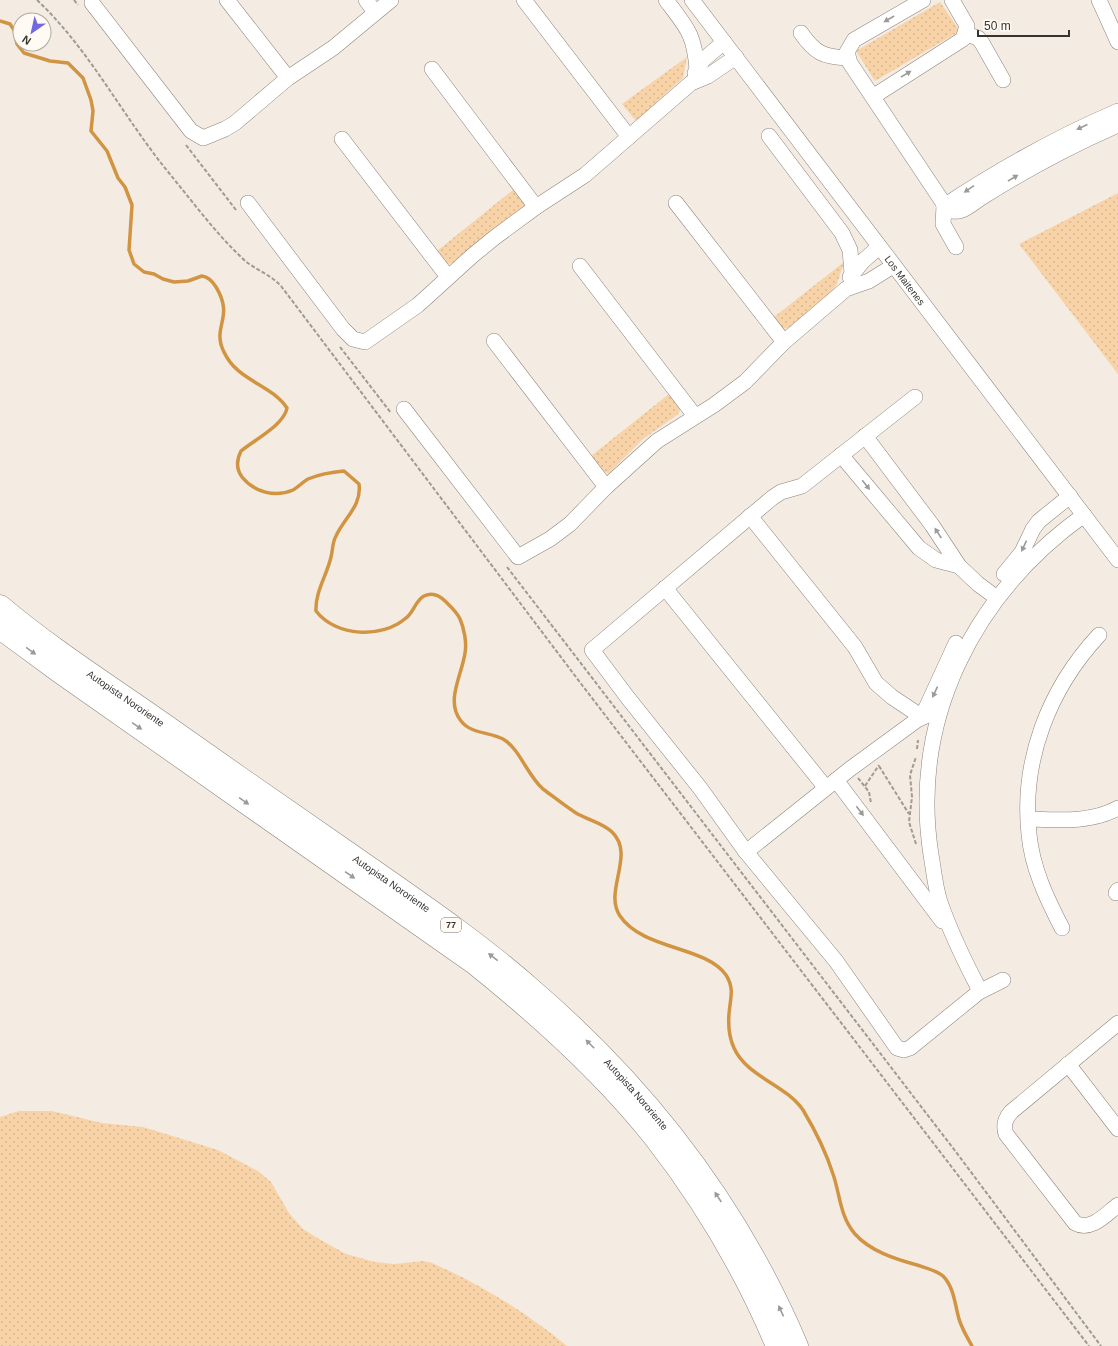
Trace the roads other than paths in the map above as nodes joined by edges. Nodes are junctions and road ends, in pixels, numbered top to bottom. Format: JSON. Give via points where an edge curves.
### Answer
{"nodes":[{"id":1,"x":227,"y":0,"type":"edge"},
{"id":2,"x":366,"y":0,"type":"edge"},
{"id":3,"x":391,"y":0,"type":"edge"},
{"id":4,"x":524,"y":0,"type":"edge"},
{"id":5,"x":666,"y":0,"type":"edge"},
{"id":6,"x":692,"y":0,"type":"edge"},
{"id":7,"x":923,"y":0,"type":"edge"},
{"id":8,"x":952,"y":0,"type":"edge"},
{"id":9,"x":1099,"y":0,"type":"edge"},
{"id":10,"x":86,"y":4,"type":"road end"},
{"id":11,"x":375,"y":12,"type":"junction"},
{"id":12,"x":800,"y":33,"type":"dead end"},
{"id":13,"x":966,"y":34,"type":"junction"},
{"id":14,"x":724,"y":42,"type":"junction"},
{"id":15,"x":1118,"y":42,"type":"edge"},
{"id":16,"x":736,"y":58,"type":"junction"},
{"id":17,"x":848,"y":58,"type":"junction"},
{"id":18,"x":432,"y":69,"type":"dead end"},
{"id":19,"x":697,"y":69,"type":"junction"},
{"id":20,"x":288,"y":78,"type":"junction"},
{"id":21,"x":1002,"y":80,"type":"dead end"},
{"id":22,"x":691,"y":84,"type":"junction"},
{"id":23,"x":874,"y":96,"type":"junction"},
{"id":24,"x":1118,"y":110,"type":"edge"},
{"id":25,"x":1118,"y":125,"type":"edge"},
{"id":26,"x":769,"y":136,"type":"dead end"},
{"id":27,"x":628,"y":137,"type":"junction"},
{"id":28,"x":342,"y":139,"type":"dead end"},
{"id":29,"x":1043,"y":153,"type":"junction"},
{"id":30,"x":676,"y":202,"type":"dead end"},
{"id":31,"x":944,"y":206,"type":"junction"},
{"id":32,"x":536,"y":207,"type":"junction"},
{"id":33,"x":244,"y":209,"type":"road end"},
{"id":34,"x":879,"y":247,"type":"junction"},
{"id":35,"x":956,"y":248,"type":"dead end"},
{"id":36,"x":580,"y":266,"type":"dead end"},
{"id":37,"x":893,"y":266,"type":"junction"},
{"id":38,"x":852,"y":274,"type":"junction"},
{"id":39,"x":448,"y":277,"type":"junction"},
{"id":40,"x":846,"y":288,"type":"junction"},
{"id":41,"x":494,"y":341,"type":"dead end"},
{"id":42,"x":784,"y":342,"type":"junction"},
{"id":43,"x":915,"y":397,"type":"dead end"},
{"id":44,"x":398,"y":412,"type":"road end"},
{"id":45,"x":696,"y":416,"type":"junction"},
{"id":46,"x":865,"y":436,"type":"junction"},
{"id":47,"x":841,"y":455,"type":"junction"},
{"id":48,"x":606,"y":487,"type":"junction"},
{"id":49,"x":1070,"y":496,"type":"junction"},
{"id":50,"x":1084,"y":515,"type":"junction"},
{"id":51,"x":750,"y":516,"type":"junction"},
{"id":52,"x":1118,"y":560,"type":"edge"},
{"id":53,"x":958,"y":566,"type":"junction"},
{"id":54,"x":664,"y":588,"type":"junction"},
{"id":55,"x":993,"y":596,"type":"junction"},
{"id":56,"x":0,"y":606,"type":"edge"},
{"id":57,"x":0,"y":628,"type":"edge"},
{"id":58,"x":1099,"y":635,"type":"dead end"},
{"id":59,"x":939,"y":713,"type":"junction"},
{"id":60,"x":922,"y":717,"type":"junction"},
{"id":61,"x":831,"y":784,"type":"junction"},
{"id":62,"x":1118,"y":808,"type":"edge"},
{"id":63,"x":1028,"y":819,"type":"junction"},
{"id":64,"x":746,"y":852,"type":"junction"},
{"id":65,"x":937,"y":890,"type":"junction"},
{"id":66,"x":921,"y":892,"type":"junction"},
{"id":67,"x":1062,"y":928,"type":"dead end"},
{"id":68,"x":954,"y":938,"type":"junction"},
{"id":69,"x":1003,"y":980,"type":"dead end"},
{"id":70,"x":979,"y":992,"type":"junction"},
{"id":71,"x":1118,"y":1023,"type":"edge"},
{"id":72,"x":1068,"y":1064,"type":"junction"},
{"id":73,"x":1118,"y":1129,"type":"edge"},
{"id":74,"x":1118,"y":1205,"type":"edge"},
{"id":75,"x":777,"y":1346,"type":"edge"},
{"id":76,"x":797,"y":1346,"type":"edge"}],
"edges":[{"from":1,"to":20,"type":"street"},
{"from":2,"to":11,"type":"street"},
{"from":3,"to":11,"type":"street"},
{"from":4,"to":27,"type":"street"},
{"from":5,"to":19,"type":"street","via":[[691,34],[695,44]]},
{"from":6,"to":14,"type":"street","name":"Los Maitenes"},
{"from":7,"to":17,"type":"street","one_way":true,"via":[[854,40],[848,48]]},
{"from":8,"to":13,"type":"street","via":[[965,22]]},
{"from":9,"to":15,"type":"street"},
{"from":10,"to":20,"type":"street","via":[[198,137],[207,137],[235,123]]},
{"from":11,"to":20,"type":"street","via":[[333,48]]},
{"from":12,"to":17,"type":"street","via":[[815,51],[831,57]]},
{"from":13,"to":21,"type":"street","via":[[978,38],[982,43]]},
{"from":23,"to":13,"type":"street","one_way":true,"via":[[902,76],[960,42]]},
{"from":14,"to":16,"type":"street","name":"Los Maitenes"},
{"from":14,"to":19,"type":"street","via":[[703,60]]},
{"from":16,"to":22,"type":"street"},
{"from":16,"to":34,"type":"street","name":"Los Maitenes"},
{"from":17,"to":23,"type":"street"},
{"from":18,"to":32,"type":"street"},
{"from":19,"to":22,"type":"street"},
{"from":22,"to":27,"type":"street"},
{"from":23,"to":31,"type":"street"},
{"from":24,"to":29,"type":"street","one_way":true},
{"from":25,"to":29,"type":"street"},
{"from":26,"to":38,"type":"street","via":[[842,233],[850,250]]},
{"from":27,"to":32,"type":"street","via":[[585,175]]},
{"from":28,"to":39,"type":"street"},
{"from":29,"to":31,"type":"street","via":[[1007,182],[966,208],[953,212]]},
{"from":30,"to":42,"type":"street"},
{"from":31,"to":35,"type":"street","via":[[943,224]]},
{"from":32,"to":39,"type":"street"},
{"from":33,"to":39,"type":"street","via":[[343,330],[357,341],[369,340],[395,323]]},
{"from":34,"to":37,"type":"street","name":"Los Maitenes"},
{"from":34,"to":38,"type":"street"},
{"from":36,"to":45,"type":"street"},
{"from":37,"to":40,"type":"street","via":[[869,280]]},
{"from":37,"to":49,"type":"street","name":"Los Maitenes"},
{"from":38,"to":40,"type":"street"},
{"from":40,"to":42,"type":"street"},
{"from":41,"to":48,"type":"street"},
{"from":42,"to":45,"type":"street","via":[[740,385]]},
{"from":43,"to":46,"type":"street"},
{"from":44,"to":48,"type":"street","via":[[518,557],[570,524]]},
{"from":45,"to":48,"type":"street","via":[[657,441]]},
{"from":46,"to":47,"type":"street"},
{"from":53,"to":46,"type":"street","one_way":true,"via":[[932,525]]},
{"from":47,"to":51,"type":"street","via":[[802,486],[777,494]]},
{"from":47,"to":53,"type":"street","one_way":true,"via":[[919,548],[936,560]]},
{"from":49,"to":50,"type":"street","name":"Los Maitenes"},
{"from":49,"to":55,"type":"street","one_way":true,"via":[[1032,529],[1019,556]]},
{"from":50,"to":52,"type":"street","name":"Los Maitenes"},
{"from":50,"to":55,"type":"street","via":[[1043,547]]},
{"from":51,"to":54,"type":"street"},
{"from":51,"to":60,"type":"street","via":[[855,647],[876,683]]},
{"from":53,"to":55,"type":"street"},
{"from":54,"to":61,"type":"street"},
{"from":54,"to":64,"type":"street","via":[[592,650],[700,788]]},
{"from":55,"to":59,"type":"street","via":[[962,655]]},
{"from":55,"to":60,"type":"street","one_way":true,"via":[[959,638]]},
{"from":76,"to":56,"type":"highway","name":"Autopista Nororiente","number":"77","one_way":true,"via":[[756,1260],[714,1191],[669,1129],[643,1099],[561,1016],[505,966],[437,915],[65,656]]},
{"from":57,"to":75,"type":"highway","name":"Autopista Nororiente","number":"77","one_way":true,"via":[[468,959],[508,990],[561,1038],[635,1114],[690,1186],[727,1245]]},
{"from":58,"to":63,"type":"street","via":[[1066,676],[1043,722],[1032,761]]},
{"from":59,"to":60,"type":"street"},
{"from":59,"to":65,"type":"street","via":[[932,744],[927,810]]},
{"from":60,"to":61,"type":"street"},
{"from":61,"to":64,"type":"street"},
{"from":61,"to":66,"type":"street","one_way":true},
{"from":62,"to":63,"type":"street","via":[[1093,817],[1062,820]]},
{"from":63,"to":67,"type":"street","via":[[1037,873]]},
{"from":64,"to":70,"type":"street","via":[[836,961],[897,1048],[910,1048]]},
{"from":65,"to":66,"type":"street","via":[[932,894]]},
{"from":65,"to":68,"type":"street"},
{"from":66,"to":68,"type":"street"},
{"from":68,"to":70,"type":"street"},
{"from":69,"to":70,"type":"street"},
{"from":71,"to":72,"type":"street"},
{"from":72,"to":73,"type":"street"},
{"from":72,"to":74,"type":"street","via":[[1011,1112],[1005,1120],[1005,1129],[1075,1223],[1082,1226],[1093,1224]]}]}
